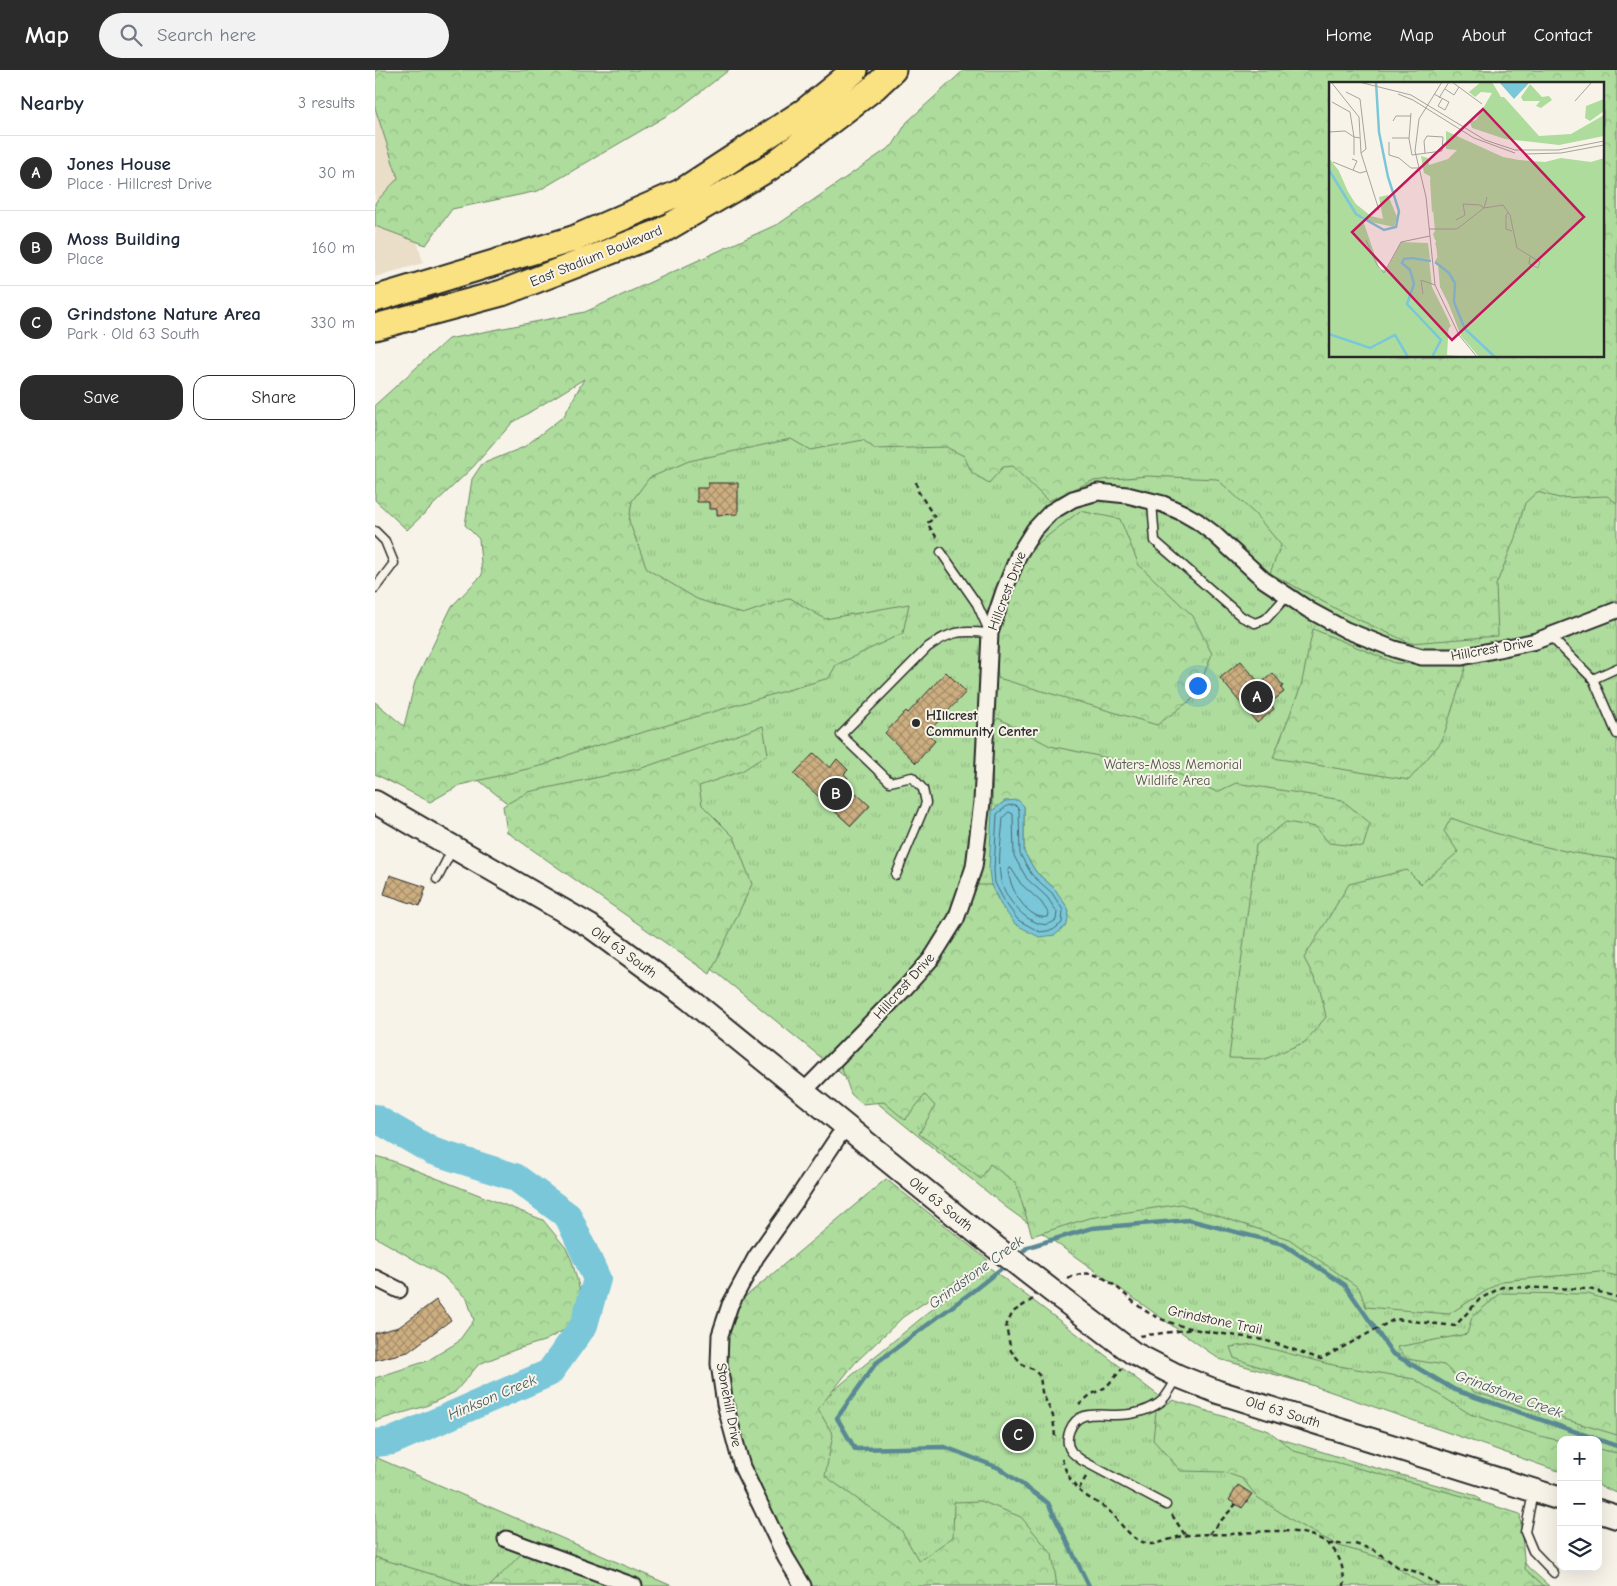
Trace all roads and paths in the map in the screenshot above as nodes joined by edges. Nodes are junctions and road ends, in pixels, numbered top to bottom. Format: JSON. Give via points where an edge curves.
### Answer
{"nodes":[{"id":1,"x":855,"y":70,"type":"edge"},
{"id":2,"x":893,"y":70,"type":"edge"},
{"id":3,"x":375,"y":299,"type":"edge"},
{"id":4,"x":375,"y":327,"type":"edge"},
{"id":5,"x":916,"y":482,"type":"dead end"},
{"id":6,"x":1153,"y":502,"type":"junction"},
{"id":7,"x":375,"y":531,"type":"edge"},
{"id":8,"x":941,"y":552,"type":"joint"},
{"id":9,"x":375,"y":588,"type":"edge"},
{"id":10,"x":1287,"y":596,"type":"junction"},
{"id":11,"x":1617,"y":610,"type":"edge"},
{"id":12,"x":990,"y":633,"type":"junction"},
{"id":13,"x":1550,"y":636,"type":"junction"},
{"id":14,"x":1617,"y":668,"type":"edge"},
{"id":15,"x":1593,"y":678,"type":"junction"},
{"id":16,"x":1617,"y":734,"type":"edge"},
{"id":17,"x":375,"y":802,"type":"edge"},
{"id":18,"x":454,"y":847,"type":"junction"},
{"id":19,"x":896,"y":875,"type":"dead end"},
{"id":20,"x":437,"y":879,"type":"dead end"},
{"id":21,"x":803,"y":1092,"type":"junction"},
{"id":22,"x":847,"y":1127,"type":"junction"},
{"id":23,"x":375,"y":1278,"type":"edge"},
{"id":24,"x":399,"y":1290,"type":"dead end"},
{"id":25,"x":1062,"y":1290,"type":"junction"},
{"id":26,"x":1037,"y":1297,"type":"dead end"},
{"id":27,"x":1617,"y":1297,"type":"edge"},
{"id":28,"x":1178,"y":1376,"type":"junction"},
{"id":29,"x":1056,"y":1442,"type":"dead end"},
{"id":30,"x":1061,"y":1457,"type":"dead end"},
{"id":31,"x":1092,"y":1466,"type":"junction"},
{"id":32,"x":1079,"y":1489,"type":"junction"},
{"id":33,"x":1534,"y":1491,"type":"junction"},
{"id":34,"x":1557,"y":1498,"type":"edge"},
{"id":35,"x":1236,"y":1504,"type":"dead end"},
{"id":36,"x":1166,"y":1505,"type":"joint"},
{"id":37,"x":1602,"y":1512,"type":"edge"},
{"id":38,"x":1617,"y":1518,"type":"edge"},
{"id":39,"x":1209,"y":1534,"type":"junction"},
{"id":40,"x":1185,"y":1535,"type":"junction"},
{"id":41,"x":506,"y":1539,"type":"dead end"},
{"id":42,"x":1328,"y":1544,"type":"junction"},
{"id":43,"x":1554,"y":1573,"type":"dead end"},
{"id":44,"x":634,"y":1586,"type":"edge"},
{"id":45,"x":803,"y":1586,"type":"edge"},
{"id":46,"x":1344,"y":1586,"type":"edge"},
{"id":47,"x":1441,"y":1586,"type":"edge"}],
"edges":[{"from":1,"to":3,"type":"main road","name":"East Stadium Boulevard","via":[[805,111],[681,192],[573,238]]},
{"from":2,"to":4,"type":"main road","name":"East Stadium Boulevard","via":[[769,168],[658,233],[502,293]]},
{"from":5,"to":8,"type":"path","via":[[935,518],[927,523],[940,542]]},
{"from":6,"to":10,"type":"street","name":"Hillcrest Drive","via":[[1197,521]]},
{"from":6,"to":10,"type":"lane","via":[[1155,542],[1242,617],[1255,622],[1266,619]]},
{"from":6,"to":12,"type":"street","name":"Hillcrest Drive","via":[[1098,492],[1073,499],[1051,512],[1034,530],[1019,554]]},
{"from":7,"to":9,"type":"lane","via":[[385,541],[394,563]]},
{"from":8,"to":12,"type":"lane","via":[[977,604]]},
{"from":10,"to":13,"type":"street","name":"Hillcrest Drive","via":[[1346,630],[1422,657],[1462,657]]},
{"from":11,"to":13,"type":"street","name":"Hillcrest Drive"},
{"from":12,"to":19,"type":"lane","via":[[962,631],[944,636],[928,647],[841,735],[890,782],[912,777],[923,788],[926,803]]},
{"from":12,"to":21,"type":"street","name":"Hillcrest Drive","via":[[982,802],[974,867],[955,920],[931,958],[905,988]]},
{"from":13,"to":15,"type":"lane"},
{"from":14,"to":15,"type":"lane"},
{"from":15,"to":16,"type":"lane"},
{"from":17,"to":18,"type":"main road","name":"Old 63 South"},
{"from":18,"to":20,"type":"lane"},
{"from":18,"to":21,"type":"main road","name":"Old 63 South","via":[[590,926],[688,998]]},
{"from":21,"to":22,"type":"main road","name":"Old 63 South"},
{"from":22,"to":25,"type":"main road","name":"Old 63 South","bridge":true,"via":[[981,1236]]},
{"from":22,"to":45,"type":"street","name":"Stonehill Drive","via":[[756,1257],[730,1305],[720,1335],[719,1364],[725,1404],[742,1467]]},
{"from":23,"to":24,"type":"street"},
{"from":25,"to":27,"type":"path","name":"Grindstone Trail","via":[[1081,1273],[1092,1274],[1113,1284],[1147,1312],[1170,1324],[1265,1341],[1321,1359],[1395,1319],[1455,1326],[1480,1299],[1502,1287],[1589,1288]]},
{"from":25,"to":28,"type":"main road","name":"Old 63 South","via":[[1133,1353]]},
{"from":26,"to":29,"type":"path","via":[[1013,1312],[1006,1326],[1011,1351],[1024,1366],[1040,1376],[1042,1392],[1053,1416]]},
{"from":28,"to":31,"type":"lane","via":[[1160,1403],[1139,1412],[1082,1416],[1073,1423],[1068,1432],[1071,1451]]},
{"from":28,"to":33,"type":"main road","name":"Old 63 South","via":[[1217,1392]]},
{"from":30,"to":32,"type":"path","via":[[1075,1487]]},
{"from":31,"to":32,"type":"path"},
{"from":31,"to":36,"type":"lane"},
{"from":32,"to":40,"type":"path","via":[[1108,1511],[1135,1538],[1150,1544]]},
{"from":33,"to":34,"type":"main road","name":"Old 63 South"},
{"from":33,"to":43,"type":"lane","via":[[1525,1532],[1533,1551]]},
{"from":35,"to":39,"type":"path"},
{"from":36,"to":40,"type":"path"},
{"from":37,"to":38,"type":"main road"},
{"from":39,"to":40,"type":"path"},
{"from":39,"to":42,"type":"path","via":[[1297,1531]]},
{"from":41,"to":44,"type":"street"},
{"from":42,"to":46,"type":"path","via":[[1344,1571]]},
{"from":42,"to":47,"type":"path","via":[[1355,1544],[1374,1550],[1398,1567],[1417,1572]]}]}
